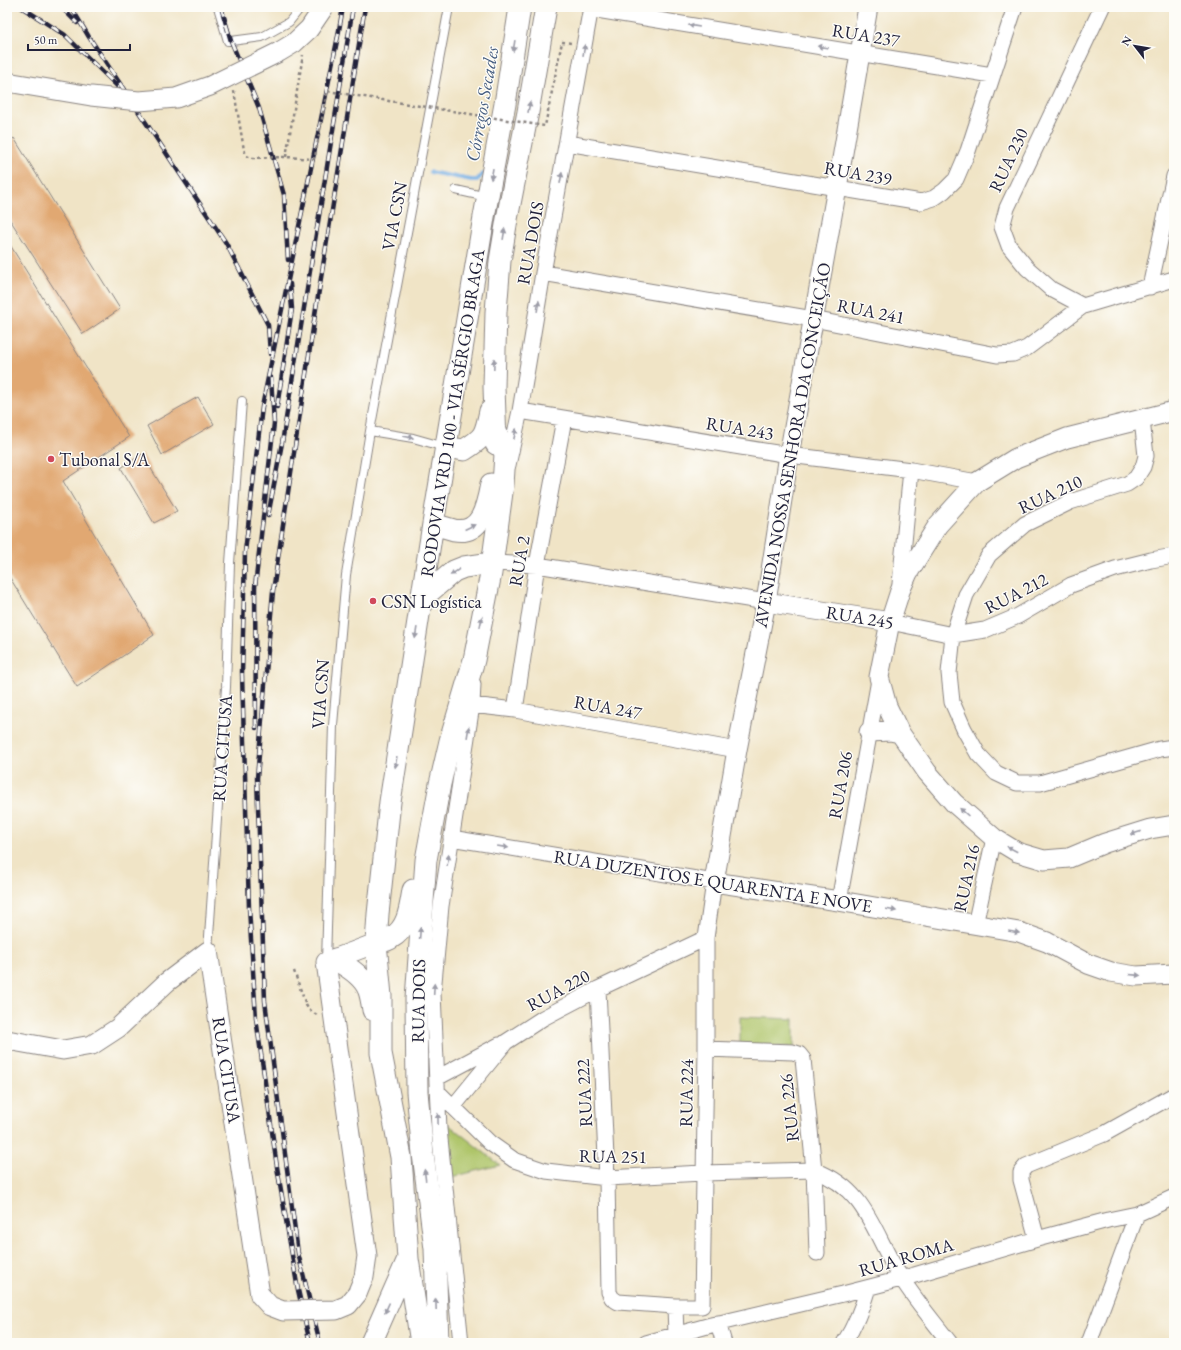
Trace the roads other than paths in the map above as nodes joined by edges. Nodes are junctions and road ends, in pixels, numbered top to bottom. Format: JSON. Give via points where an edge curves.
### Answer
{"nodes":[{"id":1,"x":218,"y":7,"type":"edge"},
{"id":2,"x":301,"y":7,"type":"edge"},
{"id":3,"x":324,"y":7,"type":"edge"},
{"id":4,"x":449,"y":7,"type":"edge"},
{"id":5,"x":520,"y":7,"type":"edge"},
{"id":6,"x":546,"y":7,"type":"edge"},
{"id":7,"x":868,"y":7,"type":"edge"},
{"id":8,"x":1015,"y":7,"type":"edge"},
{"id":9,"x":1102,"y":7,"type":"edge"},
{"id":10,"x":591,"y":8,"type":"edge"},
{"id":11,"x":861,"y":53,"type":"junction"},
{"id":12,"x":992,"y":75,"type":"junction"},
{"id":13,"x":7,"y":82,"type":"edge"},
{"id":14,"x":567,"y":143,"type":"junction"},
{"id":15,"x":1174,"y":176,"type":"edge"},
{"id":16,"x":837,"y":188,"type":"junction"},
{"id":17,"x":456,"y":190,"type":"dead end"},
{"id":18,"x":488,"y":197,"type":"junction"},
{"id":19,"x":543,"y":273,"type":"junction"},
{"id":20,"x":1174,"y":279,"type":"edge"},
{"id":21,"x":1150,"y":287,"type":"junction"},
{"id":22,"x":1083,"y":306,"type":"junction"},
{"id":23,"x":813,"y":319,"type":"junction"},
{"id":24,"x":494,"y":387,"type":"junction"},
{"id":25,"x":242,"y":401,"type":"dead end"},
{"id":26,"x":520,"y":411,"type":"junction"},
{"id":27,"x":1174,"y":411,"type":"edge"},
{"id":28,"x":564,"y":419,"type":"junction"},
{"id":29,"x":1142,"y":420,"type":"junction"},
{"id":30,"x":496,"y":430,"type":"junction"},
{"id":31,"x":370,"y":431,"type":"junction"},
{"id":32,"x":445,"y":447,"type":"junction"},
{"id":33,"x":788,"y":455,"type":"junction"},
{"id":34,"x":911,"y":470,"type":"junction"},
{"id":35,"x":977,"y":482,"type":"junction"},
{"id":36,"x":503,"y":485,"type":"junction"},
{"id":37,"x":433,"y":524,"type":"junction"},
{"id":38,"x":1174,"y":556,"type":"edge"},
{"id":39,"x":492,"y":562,"type":"junction"},
{"id":40,"x":537,"y":565,"type":"junction"},
{"id":41,"x":900,"y":591,"type":"junction"},
{"id":42,"x":421,"y":599,"type":"junction"},
{"id":43,"x":766,"y":602,"type":"junction"},
{"id":44,"x":890,"y":622,"type":"junction"},
{"id":45,"x":953,"y":634,"type":"junction"},
{"id":46,"x":474,"y":660,"type":"junction"},
{"id":47,"x":879,"y":676,"type":"junction"},
{"id":48,"x":472,"y":704,"type":"junction"},
{"id":49,"x":515,"y":710,"type":"junction"},
{"id":50,"x":869,"y":732,"type":"junction"},
{"id":51,"x":900,"y":733,"type":"junction"},
{"id":52,"x":450,"y":741,"type":"junction"},
{"id":53,"x":1174,"y":747,"type":"edge"},
{"id":54,"x":737,"y":750,"type":"junction"},
{"id":55,"x":1174,"y":825,"type":"edge"},
{"id":56,"x":451,"y":838,"type":"junction"},
{"id":57,"x":994,"y":838,"type":"junction"},
{"id":58,"x":714,"y":882,"type":"junction"},
{"id":59,"x":838,"y":901,"type":"junction"},
{"id":60,"x":975,"y":925,"type":"junction"},
{"id":61,"x":706,"y":938,"type":"junction"},
{"id":62,"x":376,"y":943,"type":"junction"},
{"id":63,"x":208,"y":951,"type":"junction"},
{"id":64,"x":330,"y":961,"type":"junction"},
{"id":65,"x":1174,"y":974,"type":"edge"},
{"id":66,"x":598,"y":989,"type":"junction"},
{"id":67,"x":7,"y":1040,"type":"edge"},
{"id":68,"x":506,"y":1042,"type":"junction"},
{"id":69,"x":706,"y":1049,"type":"junction"},
{"id":70,"x":381,"y":1053,"type":"junction"},
{"id":71,"x":438,"y":1085,"type":"junction"},
{"id":72,"x":1174,"y":1094,"type":"edge"},
{"id":73,"x":453,"y":1107,"type":"junction"},
{"id":74,"x":401,"y":1157,"type":"junction"},
{"id":75,"x":814,"y":1170,"type":"junction"},
{"id":76,"x":704,"y":1173,"type":"junction"},
{"id":77,"x":607,"y":1178,"type":"junction"},
{"id":78,"x":1174,"y":1197,"type":"edge"},
{"id":79,"x":1137,"y":1214,"type":"junction"},
{"id":80,"x":1037,"y":1239,"type":"junction"},
{"id":81,"x":443,"y":1245,"type":"junction"},
{"id":82,"x":817,"y":1253,"type":"dead end"},
{"id":83,"x":408,"y":1259,"type":"junction"},
{"id":84,"x":901,"y":1279,"type":"junction"},
{"id":85,"x":868,"y":1288,"type":"junction"},
{"id":86,"x":675,"y":1306,"type":"junction"},
{"id":87,"x":718,"y":1323,"type":"junction"},
{"id":88,"x":676,"y":1336,"type":"junction"},
{"id":89,"x":371,"y":1343,"type":"edge"},
{"id":90,"x":421,"y":1343,"type":"edge"},
{"id":91,"x":438,"y":1343,"type":"edge"},
{"id":92,"x":461,"y":1343,"type":"edge"},
{"id":93,"x":646,"y":1343,"type":"edge"},
{"id":94,"x":724,"y":1343,"type":"edge"},
{"id":95,"x":844,"y":1343,"type":"edge"},
{"id":96,"x":950,"y":1343,"type":"edge"},
{"id":97,"x":1089,"y":1343,"type":"edge"}],
"edges":[{"from":1,"to":2,"type":"lane","via":[[228,41],[232,41],[262,38],[289,22]]},
{"from":3,"to":13,"type":"street","bridge":true,"via":[[309,29],[280,52],[210,86],[176,98],[139,101]]},
{"from":4,"to":31,"type":"lane","name":"VIA CSN"},
{"from":5,"to":18,"type":"main road","name":"RODOVIA VRD 100 - VIA SÉRGIO BRAGA","one_way":true},
{"from":24,"to":6,"type":"main road","name":"RODOVIA VRD 100 - VIA SÉRGIO BRAGA","one_way":true,"via":[[500,261]]},
{"from":7,"to":11,"type":"street","name":"AVENIDA NOSSA SENHORA DA CONCEIÇÃO"},
{"from":8,"to":12,"type":"street","name":"RUA 239"},
{"from":9,"to":22,"type":"street","name":"RUA 230","via":[[1006,208],[1002,227],[1009,246],[1026,268],[1052,289]]},
{"from":11,"to":10,"type":"street","name":"RUA 237","one_way":true},
{"from":14,"to":10,"type":"street","name":"RUA DOIS","one_way":true},
{"from":11,"to":12,"type":"street","name":"RUA 237"},
{"from":11,"to":16,"type":"street","name":"AVENIDA NOSSA SENHORA DA CONCEIÇÃO"},
{"from":12,"to":16,"type":"street","name":"RUA 239","via":[[968,151],[956,179],[944,191],[934,198],[921,202]]},
{"from":14,"to":16,"type":"street","name":"RUA 239"},
{"from":19,"to":14,"type":"street","name":"RUA DOIS","one_way":true},
{"from":15,"to":21,"type":"street"},
{"from":16,"to":23,"type":"street","name":"AVENIDA NOSSA SENHORA DA CONCEIÇÃO"},
{"from":17,"to":18,"type":"lane"},
{"from":18,"to":32,"type":"main road","name":"RODOVIA VRD 100 - VIA SÉRGIO BRAGA"},
{"from":19,"to":23,"type":"street","name":"RUA 241"},
{"from":26,"to":19,"type":"street","name":"RUA DOIS","one_way":true},
{"from":20,"to":21,"type":"street"},
{"from":21,"to":22,"type":"street"},
{"from":22,"to":23,"type":"street","name":"RUA 241","via":[[1027,348],[1013,354],[998,355]]},
{"from":23,"to":33,"type":"street","name":"AVENIDA NOSSA SENHORA DA CONCEIÇÃO"},
{"from":24,"to":30,"type":"main road","name":"RODOVIA VRD 100 - VIA SÉRGIO BRAGA"},
{"from":24,"to":32,"type":"main road","via":[[486,432],[464,450]]},
{"from":25,"to":63,"type":"lane","name":"RUA CITUSA"},
{"from":26,"to":28,"type":"street","name":"RUA 243"},
{"from":36,"to":26,"type":"street","name":"RUA DOIS","one_way":true},
{"from":27,"to":29,"type":"street"},
{"from":28,"to":33,"type":"street","name":"RUA 243"},
{"from":28,"to":40,"type":"street","name":"RUA 2"},
{"from":29,"to":35,"type":"street","via":[[1067,438],[1016,458]]},
{"from":29,"to":45,"type":"street","name":"RUA 210","via":[[1146,456],[1136,478],[1127,484],[1070,502],[1025,524],[989,555],[966,595]]},
{"from":30,"to":36,"type":"main road","via":[[505,454]]},
{"from":37,"to":30,"type":"main road","name":"RODOVIA VRD 100 - VIA SÉRGIO BRAGA","one_way":true,"via":[[456,530],[468,529],[480,521],[486,509],[494,472]]},
{"from":31,"to":32,"type":"lane","one_way":true,"via":[[413,438]]},
{"from":31,"to":64,"type":"lane","name":"VIA CSN","via":[[346,575],[334,709]]},
{"from":32,"to":37,"type":"main road","name":"RODOVIA VRD 100 - VIA SÉRGIO BRAGA"},
{"from":33,"to":34,"type":"street","name":"RUA 243"},
{"from":33,"to":43,"type":"street","name":"AVENIDA NOSSA SENHORA DA CONCEIÇÃO"},
{"from":34,"to":35,"type":"street","name":"RUA 243"},
{"from":34,"to":41,"type":"street"},
{"from":35,"to":41,"type":"street","via":[[938,525],[908,573]]},
{"from":36,"to":39,"type":"main road"},
{"from":37,"to":42,"type":"main road","name":"RODOVIA VRD 100 - VIA SÉRGIO BRAGA"},
{"from":38,"to":45,"type":"street","name":"RUA 212","via":[[1115,569],[1071,585],[1018,616],[985,630]]},
{"from":39,"to":40,"type":"street"},
{"from":39,"to":42,"type":"main road","one_way":true,"via":[[454,571]]},
{"from":46,"to":39,"type":"main road","one_way":true},
{"from":40,"to":43,"type":"street"},
{"from":40,"to":49,"type":"street","name":"RUA 2"},
{"from":41,"to":44,"type":"street"},
{"from":42,"to":62,"type":"main road","name":"RODOVIA VRD 100 - VIA SÉRGIO BRAGA","one_way":true,"via":[[390,802]]},
{"from":43,"to":44,"type":"street","name":"RUA 245"},
{"from":43,"to":54,"type":"street","name":"AVENIDA NOSSA SENHORA DA CONCEIÇÃO"},
{"from":44,"to":45,"type":"street","name":"RUA 245"},
{"from":44,"to":47,"type":"street"},
{"from":45,"to":53,"type":"street","name":"RUA 210","via":[[949,673],[952,702],[978,754],[996,773],[1017,783],[1040,783]]},
{"from":46,"to":48,"type":"street","name":"RUA DOIS"},
{"from":46,"to":52,"type":"main road"},
{"from":47,"to":50,"type":"street","name":"RUA 206"},
{"from":47,"to":51,"type":"street","via":[[887,706]]},
{"from":48,"to":49,"type":"street","name":"RUA 247"},
{"from":56,"to":48,"type":"street","name":"RUA DOIS","one_way":true},
{"from":49,"to":54,"type":"street","name":"RUA 247"},
{"from":50,"to":51,"type":"street"},
{"from":50,"to":59,"type":"street","name":"RUA 206"},
{"from":57,"to":51,"type":"street","one_way":true,"via":[[954,803],[927,772]]},
{"from":52,"to":62,"type":"main road","via":[[426,826],[405,924],[400,932],[390,939]]},
{"from":81,"to":52,"type":"main road","one_way":true,"via":[[423,1154],[417,1092],[416,999],[426,860]]},
{"from":54,"to":58,"type":"street","name":"AVENIDA NOSSA SENHORA DA CONCEIÇÃO"},
{"from":55,"to":57,"type":"street","one_way":true,"via":[[1150,829],[1105,843],[1069,858],[1044,860],[1017,852]]},
{"from":56,"to":58,"type":"street","name":"RUA DUZENTOS E QUARENTA E NOVE","one_way":true},
{"from":71,"to":56,"type":"street","name":"RUA DOIS","one_way":true,"via":[[434,993],[441,906]]},
{"from":57,"to":60,"type":"street","name":"RUA 216"},
{"from":58,"to":59,"type":"street","name":"RUA DUZENTOS E QUARENTA E NOVE"},
{"from":58,"to":61,"type":"street","name":"RUA 224"},
{"from":59,"to":60,"type":"street","name":"RUA DUZENTOS E QUARENTA E NOVE","one_way":true},
{"from":60,"to":65,"type":"street","name":"RUA DUZENTOS E QUARENTA E NOVE","one_way":true,"via":[[1019,932],[1111,972],[1136,976]]},
{"from":61,"to":66,"type":"street","name":"RUA 220"},
{"from":61,"to":69,"type":"street","name":"RUA 224"},
{"from":62,"to":64,"type":"street"},
{"from":62,"to":70,"type":"main road","name":"RODOVIA VRD 100 - VIA SÉRGIO BRAGA","via":[[381,996]]},
{"from":63,"to":64,"type":"street","name":"RUA CITUSA","bridge":true,"via":[[260,1295],[270,1306],[283,1311],[336,1310],[348,1305],[357,1294],[364,1277],[367,1256],[334,1021]]},
{"from":63,"to":67,"type":"street","via":[[167,982],[118,1028],[92,1045],[63,1050]]},
{"from":64,"to":70,"type":"main road","via":[[351,969],[369,990]]},
{"from":66,"to":68,"type":"street","name":"RUA 220","via":[[543,1018]]},
{"from":66,"to":77,"type":"street","name":"RUA 222"},
{"from":68,"to":71,"type":"street"},
{"from":68,"to":73,"type":"street","name":"RUA 220"},
{"from":69,"to":75,"type":"street","name":"RUA 226","via":[[799,1054],[803,1059]]},
{"from":69,"to":76,"type":"street","name":"RUA 224"},
{"from":70,"to":74,"type":"main road","name":"RODOVIA VRD 100 - VIA SÉRGIO BRAGA"},
{"from":71,"to":73,"type":"street","name":"RUA 251"},
{"from":81,"to":71,"type":"street","name":"RUA DOIS","one_way":true},
{"from":72,"to":80,"type":"street","via":[[1104,1134],[1026,1166],[1021,1172],[1021,1180]]},
{"from":73,"to":77,"type":"street","name":"RUA 251","via":[[490,1143],[514,1160],[546,1171]]},
{"from":74,"to":81,"type":"main road","via":[[419,1243],[428,1248]]},
{"from":74,"to":83,"type":"main road","name":"RODOVIA VRD 100 - VIA SÉRGIO BRAGA"},
{"from":75,"to":76,"type":"street","name":"RUA 251"},
{"from":75,"to":82,"type":"street","name":"RUA 226"},
{"from":75,"to":84,"type":"street","via":[[848,1189],[866,1211]]},
{"from":76,"to":77,"type":"street","name":"RUA 251"},
{"from":76,"to":86,"type":"street","name":"RUA 224","via":[[702,1306]]},
{"from":77,"to":86,"type":"street","name":"RUA 222","via":[[609,1292],[612,1298],[618,1302]]},
{"from":78,"to":79,"type":"street","name":"RUA ROMA"},
{"from":79,"to":80,"type":"street","name":"RUA ROMA"},
{"from":79,"to":97,"type":"street"},
{"from":80,"to":84,"type":"street","name":"RUA ROMA"},
{"from":91,"to":81,"type":"main road","one_way":true},
{"from":81,"to":92,"type":"street","name":"RUA DOIS"},
{"from":83,"to":89,"type":"main road","one_way":true},
{"from":83,"to":90,"type":"main road","name":"RODOVIA VRD 100 - VIA SÉRGIO BRAGA"},
{"from":84,"to":85,"type":"street","name":"RUA ROMA"},
{"from":84,"to":96,"type":"street"},
{"from":85,"to":87,"type":"street","name":"RUA ROMA"},
{"from":85,"to":95,"type":"street","via":[[861,1311]]},
{"from":86,"to":88,"type":"street"},
{"from":87,"to":88,"type":"street","name":"RUA ROMA"},
{"from":87,"to":94,"type":"street"},
{"from":88,"to":93,"type":"street","name":"RUA ROMA"}]}
